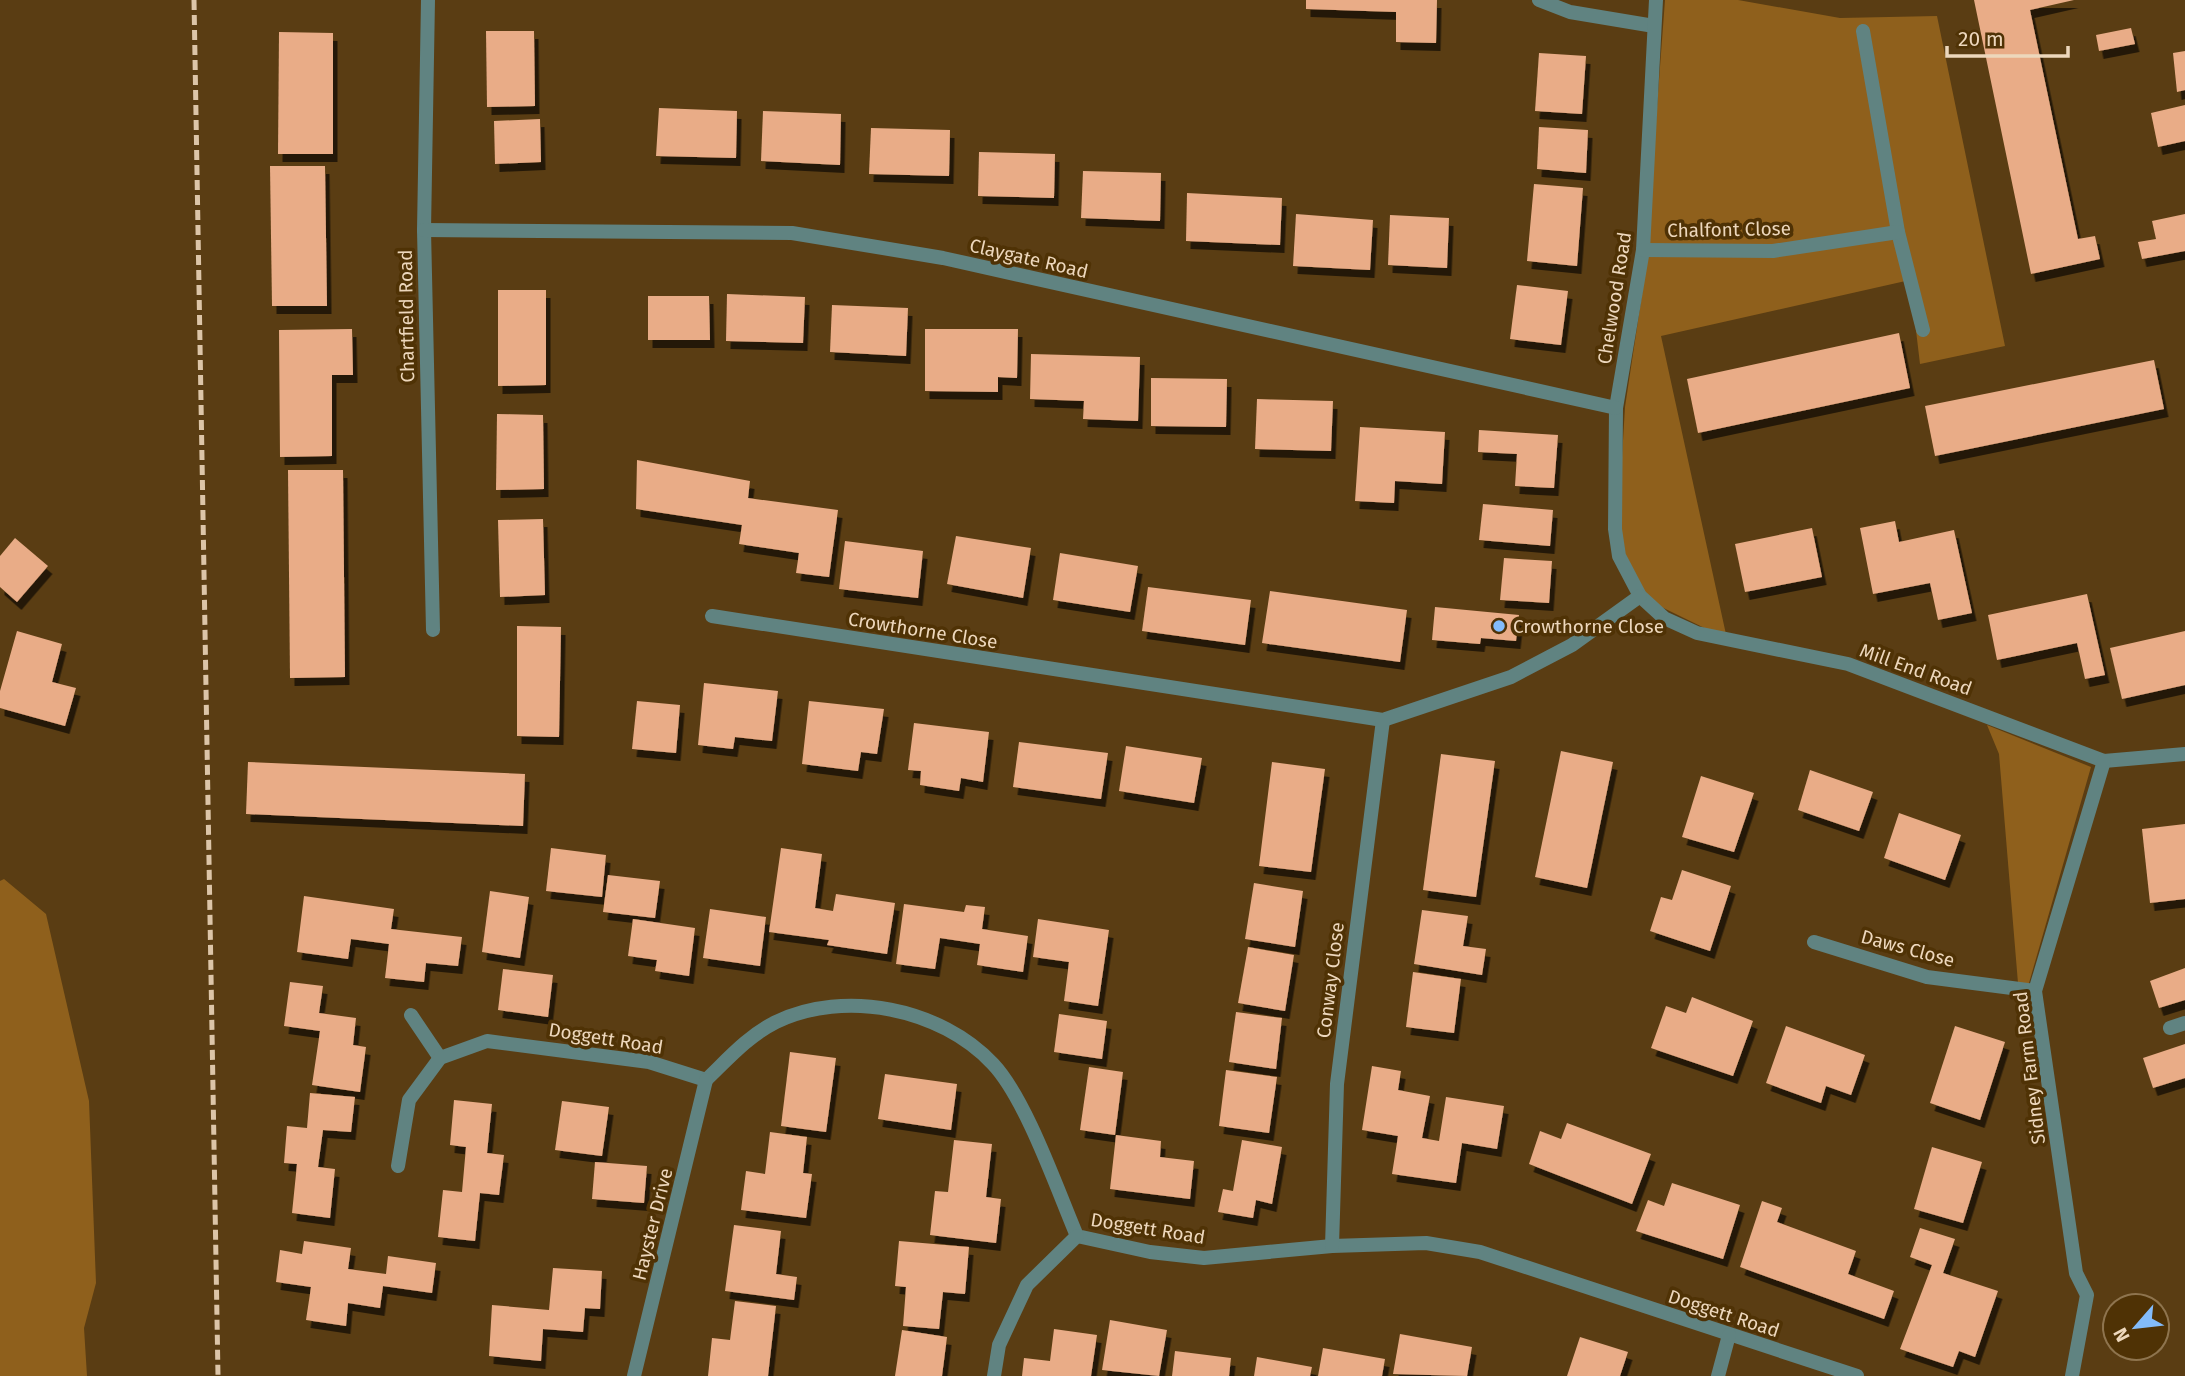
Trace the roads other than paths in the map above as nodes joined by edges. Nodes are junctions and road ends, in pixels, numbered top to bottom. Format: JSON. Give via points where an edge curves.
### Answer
{"nodes":[{"id":1,"x":428,"y":0,"type":"edge"},
{"id":2,"x":1539,"y":0,"type":"edge"},
{"id":3,"x":1656,"y":0,"type":"edge"},
{"id":4,"x":1654,"y":26,"type":"junction"},
{"id":5,"x":1863,"y":31,"type":"dead end"},
{"id":6,"x":424,"y":230,"type":"junction"},
{"id":7,"x":1898,"y":232,"type":"junction"},
{"id":8,"x":1643,"y":250,"type":"junction"},
{"id":9,"x":1923,"y":330,"type":"dead end"},
{"id":10,"x":1616,"y":408,"type":"junction"},
{"id":11,"x":1640,"y":596,"type":"junction"},
{"id":12,"x":712,"y":616,"type":"dead end"},
{"id":13,"x":432,"y":630,"type":"dead end"},
{"id":14,"x":1383,"y":720,"type":"junction"},
{"id":15,"x":2185,"y":754,"type":"edge"},
{"id":16,"x":2104,"y":761,"type":"junction"},
{"id":17,"x":1814,"y":942,"type":"dead end"},
{"id":18,"x":2035,"y":990,"type":"junction"},
{"id":19,"x":411,"y":1014,"type":"dead end"},
{"id":20,"x":2185,"y":1023,"type":"edge"},
{"id":21,"x":2170,"y":1028,"type":"dead end"},
{"id":22,"x":440,"y":1058,"type":"junction"},
{"id":23,"x":706,"y":1080,"type":"junction"},
{"id":24,"x":398,"y":1167,"type":"dead end"},
{"id":25,"x":1077,"y":1236,"type":"junction"},
{"id":26,"x":1332,"y":1245,"type":"junction"},
{"id":27,"x":1729,"y":1335,"type":"junction"},
{"id":28,"x":634,"y":1376,"type":"edge"},
{"id":29,"x":993,"y":1376,"type":"edge"},
{"id":30,"x":1718,"y":1376,"type":"edge"},
{"id":31,"x":1857,"y":1376,"type":"edge"},
{"id":32,"x":2072,"y":1376,"type":"edge"}],
"edges":[{"from":1,"to":6,"type":"street","name":"Chartfield Road"},
{"from":2,"to":4,"type":"street","via":[[1570,12]]},
{"from":3,"to":4,"type":"street","name":"Chelwood Road"},
{"from":4,"to":8,"type":"street","name":"Chelwood Road"},
{"from":5,"to":7,"type":"street"},
{"from":6,"to":10,"type":"street","name":"Claygate Road","via":[[792,233],[943,258]]},
{"from":6,"to":13,"type":"street","name":"Chartfield Road"},
{"from":7,"to":8,"type":"street","name":"Chalfont Close","via":[[1773,251]]},
{"from":7,"to":9,"type":"street"},
{"from":8,"to":10,"type":"street","name":"Chelwood Road"},
{"from":10,"to":11,"type":"street","name":"Chelwood Road","via":[[1615,529],[1619,556]]},
{"from":11,"to":14,"type":"street","name":"Crowthorne Close","via":[[1572,645],[1511,677]]},
{"from":11,"to":16,"type":"street","name":"Mill End Road","via":[[1664,618],[1698,633],[1849,664]]},
{"from":12,"to":14,"type":"street","name":"Crowthorne Close"},
{"from":14,"to":26,"type":"street","name":"Conway Close","via":[[1336,1084]]},
{"from":15,"to":16,"type":"street","name":"Mill End Road"},
{"from":16,"to":18,"type":"street","name":"Sidney Farm Road"},
{"from":17,"to":18,"type":"street","name":"Daws Close","via":[[1927,977]]},
{"from":18,"to":32,"type":"street","name":"Sidney Farm Road","via":[[2076,1273],[2087,1296]]},
{"from":19,"to":22,"type":"street"},
{"from":20,"to":21,"type":"street"},
{"from":22,"to":23,"type":"street","name":"Doggett Road","via":[[487,1041],[635,1059]]},
{"from":22,"to":24,"type":"street","via":[[409,1100]]},
{"from":23,"to":25,"type":"street","name":"Doggett Road","via":[[750,1037],[810,1010],[846,1006],[923,1017],[993,1063],[1013,1092]]},
{"from":23,"to":28,"type":"street","name":"Hayster Drive"},
{"from":25,"to":26,"type":"street","name":"Doggett Road","via":[[1204,1258]]},
{"from":25,"to":29,"type":"street","via":[[1027,1285],[999,1345]]},
{"from":26,"to":27,"type":"street","name":"Doggett Road","via":[[1426,1243],[1480,1252]]},
{"from":27,"to":30,"type":"street"},
{"from":27,"to":31,"type":"street","name":"Doggett Road"}]}
